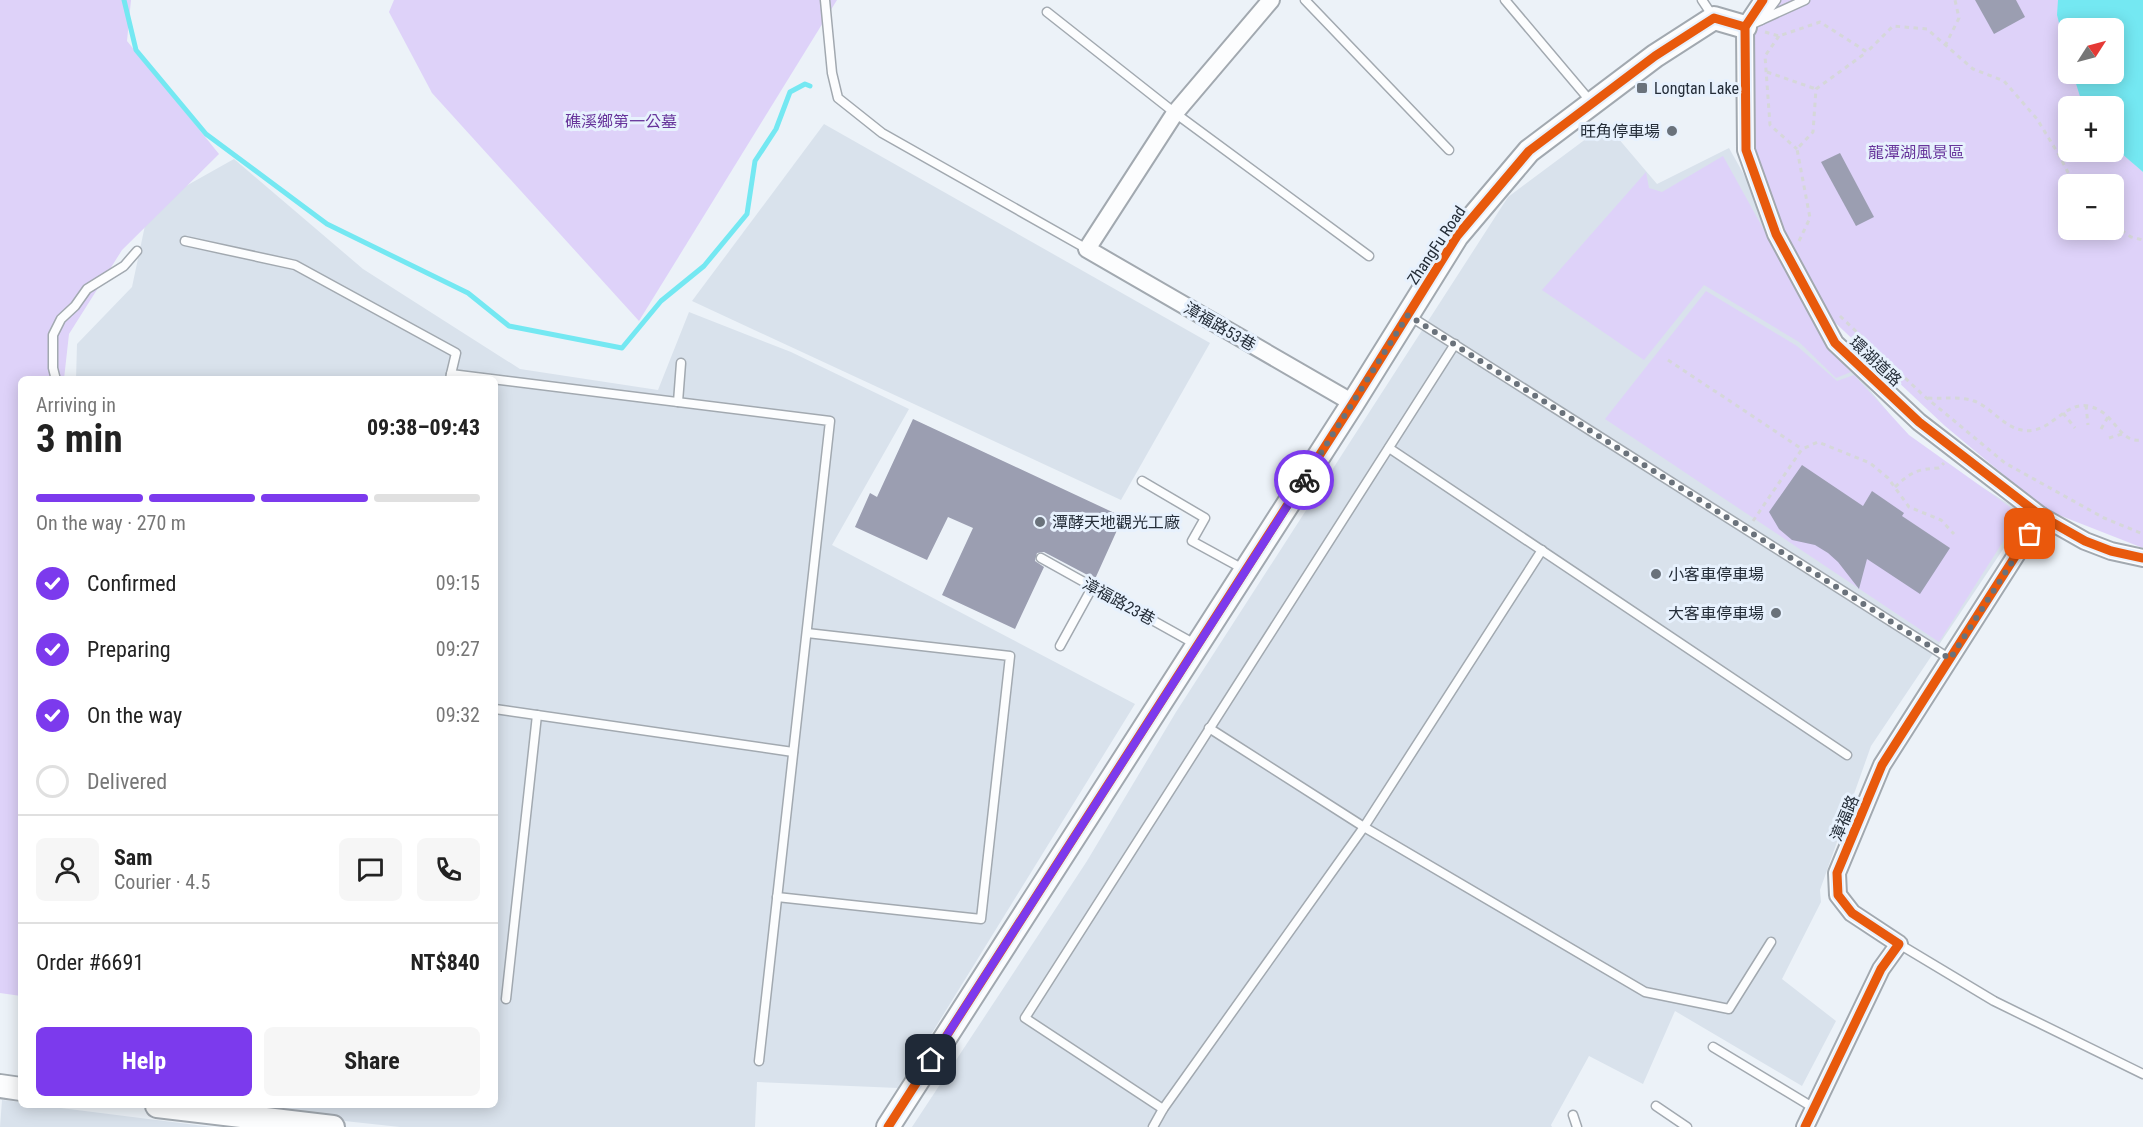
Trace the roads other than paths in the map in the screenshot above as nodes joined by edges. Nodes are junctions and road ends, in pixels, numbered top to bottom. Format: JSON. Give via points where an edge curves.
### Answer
{"nodes":[{"id":1,"x":825,"y":0,"type":"edge"},
{"id":2,"x":1271,"y":0,"type":"edge"},
{"id":3,"x":1305,"y":0,"type":"edge"},
{"id":4,"x":1505,"y":0,"type":"edge"},
{"id":5,"x":1763,"y":0,"type":"edge"},
{"id":6,"x":1776,"y":0,"type":"edge"},
{"id":7,"x":1805,"y":0,"type":"edge"},
{"id":8,"x":1708,"y":9,"type":"edge"},
{"id":9,"x":1047,"y":12,"type":"dead end"},
{"id":10,"x":1752,"y":25,"type":"junction"},
{"id":11,"x":1593,"y":103,"type":"junction"},
{"id":12,"x":1174,"y":113,"type":"junction"},
{"id":13,"x":1449,"y":150,"type":"dead end"},
{"id":14,"x":185,"y":241,"type":"dead end"},
{"id":15,"x":1087,"y":249,"type":"junction"},
{"id":16,"x":137,"y":250,"type":"dead end"},
{"id":17,"x":1369,"y":256,"type":"dead end"},
{"id":18,"x":1408,"y":315,"type":"junction"},
{"id":19,"x":1455,"y":344,"type":"junction"},
{"id":20,"x":681,"y":363,"type":"dead end"},
{"id":21,"x":55,"y":376,"type":"edge"},
{"id":22,"x":451,"y":376,"type":"edge"},
{"id":23,"x":498,"y":382,"type":"edge"},
{"id":24,"x":678,"y":402,"type":"junction"},
{"id":25,"x":1353,"y":403,"type":"junction"},
{"id":26,"x":1389,"y":448,"type":"junction"},
{"id":27,"x":1142,"y":481,"type":"dead end"},
{"id":28,"x":2041,"y":516,"type":"junction"},
{"id":29,"x":1542,"y":550,"type":"junction"},
{"id":30,"x":1041,"y":558,"type":"dead end"},
{"id":31,"x":2143,"y":558,"type":"edge"},
{"id":32,"x":1246,"y":570,"type":"junction"},
{"id":33,"x":1093,"y":586,"type":"junction"},
{"id":34,"x":807,"y":633,"type":"junction"},
{"id":35,"x":1198,"y":645,"type":"junction"},
{"id":36,"x":1060,"y":646,"type":"dead end"},
{"id":37,"x":1950,"y":659,"type":"junction"},
{"id":38,"x":498,"y":709,"type":"edge"},
{"id":39,"x":537,"y":715,"type":"junction"},
{"id":40,"x":1209,"y":728,"type":"junction"},
{"id":41,"x":793,"y":752,"type":"junction"},
{"id":42,"x":1847,"y":755,"type":"dead end"},
{"id":43,"x":1364,"y":827,"type":"junction"},
{"id":44,"x":777,"y":897,"type":"junction"},
{"id":45,"x":1771,"y":942,"type":"dead end"},
{"id":46,"x":1899,"y":944,"type":"junction"},
{"id":47,"x":506,"y":999,"type":"dead end"},
{"id":48,"x":1713,"y":1047,"type":"dead end"},
{"id":49,"x":759,"y":1061,"type":"dead end"},
{"id":50,"x":2143,"y":1074,"type":"edge"},
{"id":51,"x":0,"y":1086,"type":"edge"},
{"id":52,"x":18,"y":1089,"type":"edge"},
{"id":53,"x":1656,"y":1106,"type":"dead end"},
{"id":54,"x":174,"y":1108,"type":"edge"},
{"id":55,"x":1814,"y":1108,"type":"junction"},
{"id":56,"x":1163,"y":1109,"type":"junction"},
{"id":57,"x":1573,"y":1115,"type":"dead end"},
{"id":58,"x":333,"y":1127,"type":"edge"},
{"id":59,"x":888,"y":1127,"type":"edge"},
{"id":60,"x":1153,"y":1127,"type":"edge"},
{"id":61,"x":1577,"y":1127,"type":"edge"},
{"id":62,"x":1688,"y":1127,"type":"edge"},
{"id":63,"x":1805,"y":1127,"type":"edge"}],
"edges":[{"from":1,"to":15,"type":"lane","via":[[838,98],[882,133]]},
{"from":2,"to":12,"type":"street"},
{"from":3,"to":13,"type":"lane"},
{"from":4,"to":11,"type":"lane"},
{"from":5,"to":10,"type":"street"},
{"from":6,"to":10,"type":"lane"},
{"from":7,"to":10,"type":"lane"},
{"from":8,"to":10,"type":"street","name":"ZhangFu Road"},
{"from":8,"to":11,"type":"street","name":"ZhangFu Road"},
{"from":9,"to":12,"type":"lane"},
{"from":10,"to":28,"type":"street","name":"環湖道路","via":[[1746,150],[1776,234],[1835,343],[1919,422]]},
{"from":11,"to":18,"type":"street","name":"ZhangFu Road","via":[[1529,151],[1498,185],[1457,236]]},
{"from":12,"to":15,"type":"street"},
{"from":12,"to":17,"type":"lane"},
{"from":14,"to":22,"type":"lane","via":[[295,265],[456,353]]},
{"from":15,"to":25,"type":"street","name":"漳福路53巷"},
{"from":16,"to":21,"type":"lane","via":[[124,266],[87,289],[61,319],[53,335]]},
{"from":18,"to":19,"type":"lane"},
{"from":18,"to":25,"type":"street","name":"ZhangFu Road"},
{"from":19,"to":26,"type":"lane"},
{"from":19,"to":37,"type":"lane"},
{"from":20,"to":24,"type":"lane"},
{"from":23,"to":24,"type":"lane"},
{"from":24,"to":34,"type":"lane","via":[[830,421]]},
{"from":25,"to":32,"type":"street","name":"ZhangFu Road"},
{"from":26,"to":29,"type":"lane"},
{"from":26,"to":40,"type":"lane"},
{"from":27,"to":32,"type":"lane","via":[[1206,518],[1192,541]]},
{"from":28,"to":31,"type":"street","name":"環湖道路","via":[[2085,541]]},
{"from":28,"to":37,"type":"street","name":"漳福路"},
{"from":29,"to":42,"type":"lane"},
{"from":29,"to":43,"type":"lane"},
{"from":30,"to":33,"type":"lane","name":"漳福路23巷"},
{"from":32,"to":35,"type":"street","name":"ZhangFu Road"},
{"from":33,"to":35,"type":"lane","name":"漳福路23巷"},
{"from":33,"to":36,"type":"lane"},
{"from":34,"to":41,"type":"lane"},
{"from":34,"to":44,"type":"lane","via":[[1010,656],[981,919]]},
{"from":35,"to":59,"type":"street","name":"ZhangFu Road"},
{"from":37,"to":46,"type":"street","name":"漳福路","via":[[1882,765],[1837,873],[1838,895],[1852,914]]},
{"from":38,"to":39,"type":"lane"},
{"from":39,"to":41,"type":"lane"},
{"from":39,"to":47,"type":"lane"},
{"from":40,"to":43,"type":"lane"},
{"from":40,"to":56,"type":"lane","via":[[1025,1018]]},
{"from":41,"to":44,"type":"lane"},
{"from":43,"to":45,"type":"lane","via":[[1645,992],[1729,1009]]},
{"from":43,"to":56,"type":"lane"},
{"from":44,"to":49,"type":"lane"},
{"from":46,"to":50,"type":"lane","name":"漳福路","via":[[1994,1001]]},
{"from":46,"to":55,"type":"street","via":[[1881,969]]},
{"from":48,"to":55,"type":"lane"},
{"from":51,"to":52,"type":"street"},
{"from":53,"to":62,"type":"lane"},
{"from":54,"to":58,"type":"street"},
{"from":55,"to":63,"type":"street"},
{"from":56,"to":60,"type":"lane"},
{"from":57,"to":61,"type":"lane"}]}
